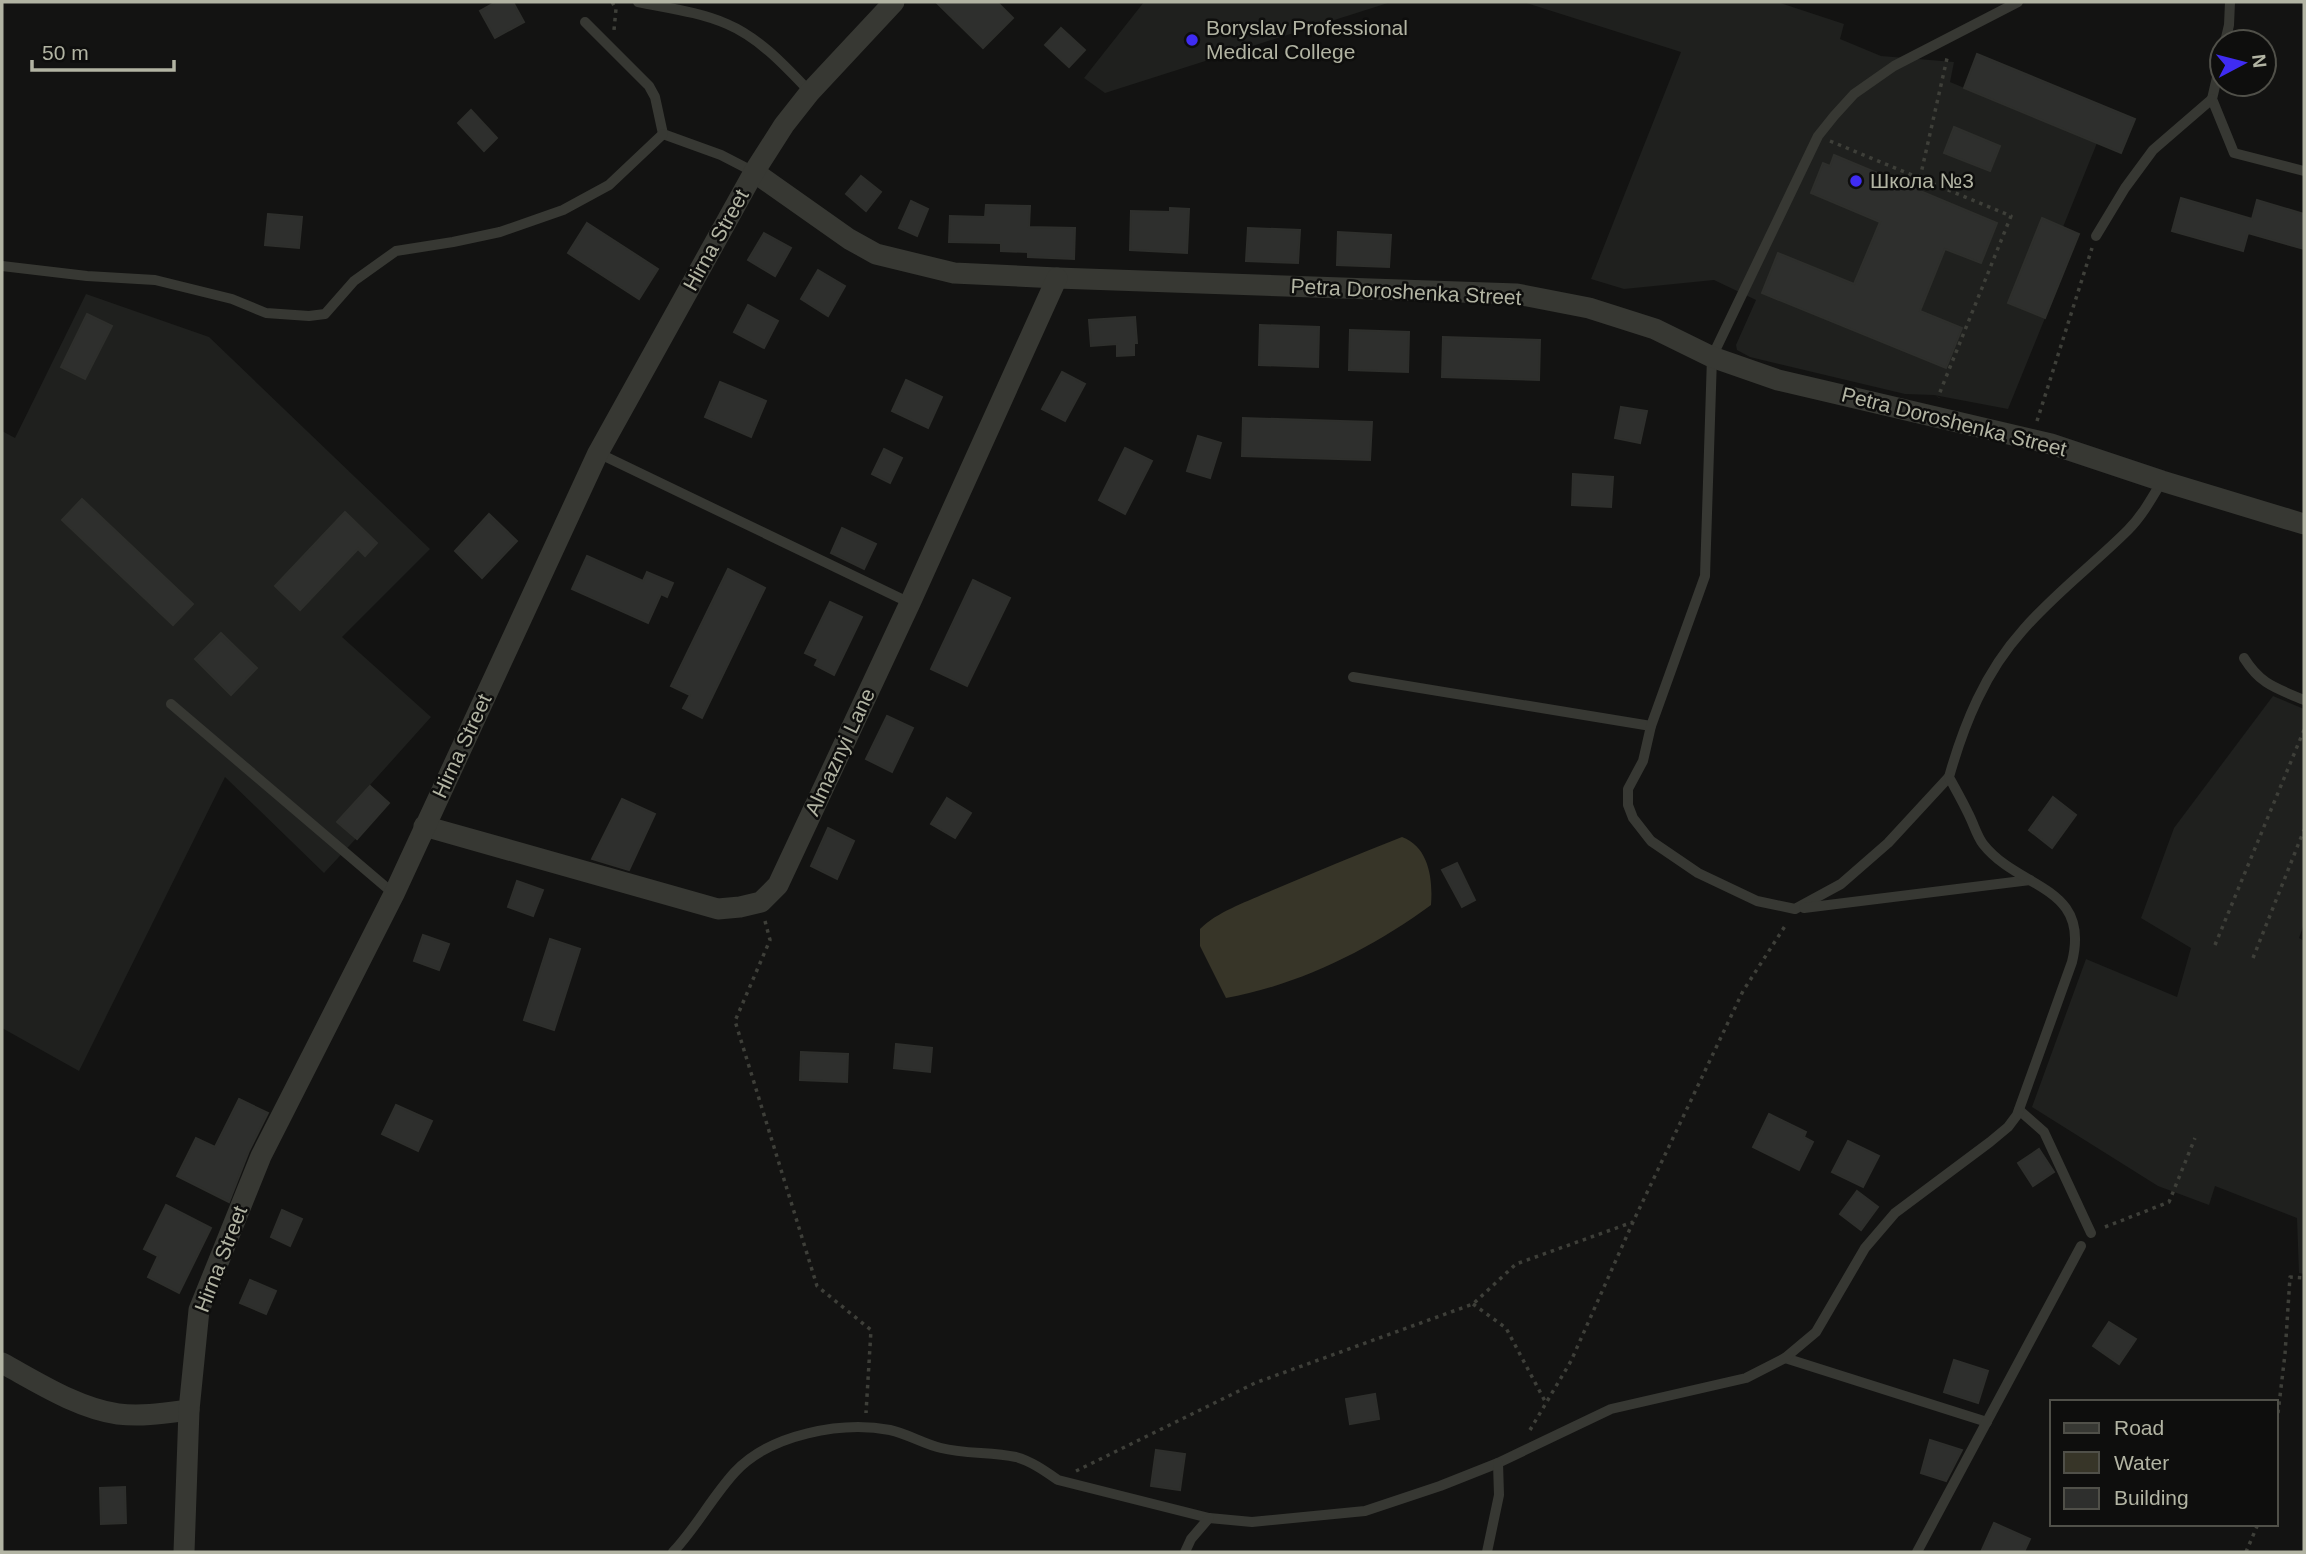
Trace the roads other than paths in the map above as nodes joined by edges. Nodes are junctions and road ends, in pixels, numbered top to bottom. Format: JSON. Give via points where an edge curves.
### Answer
{"nodes":[{"id":1,"x":638,"y":2,"type":"edge"},
{"id":2,"x":894,"y":2,"type":"edge"},
{"id":3,"x":2018,"y":2,"type":"edge"},
{"id":4,"x":2230,"y":2,"type":"edge"},
{"id":5,"x":585,"y":22,"type":"dead end"},
{"id":6,"x":2228,"y":28,"type":"edge"},
{"id":7,"x":810,"y":92,"type":"junction"},
{"id":8,"x":2212,"y":99,"type":"joint"},
{"id":9,"x":663,"y":134,"type":"junction"},
{"id":10,"x":2304,"y":171,"type":"edge"},
{"id":11,"x":754,"y":172,"type":"junction"},
{"id":12,"x":2096,"y":236,"type":"road end"},
{"id":13,"x":2,"y":266,"type":"edge"},
{"id":14,"x":1057,"y":278,"type":"junction"},
{"id":15,"x":1712,"y":357,"type":"junction"},
{"id":16,"x":598,"y":453,"type":"junction"},
{"id":17,"x":2162,"y":481,"type":"junction"},
{"id":18,"x":2304,"y":524,"type":"edge"},
{"id":19,"x":910,"y":603,"type":"junction"},
{"id":20,"x":2244,"y":658,"type":"dead end"},
{"id":21,"x":1353,"y":677,"type":"dead end"},
{"id":22,"x":2304,"y":700,"type":"edge"},
{"id":23,"x":171,"y":704,"type":"dead end"},
{"id":24,"x":1651,"y":726,"type":"junction"},
{"id":25,"x":1949,"y":777,"type":"junction"},
{"id":26,"x":424,"y":826,"type":"junction"},
{"id":27,"x":2030,"y":880,"type":"junction"},
{"id":28,"x":394,"y":894,"type":"junction"},
{"id":29,"x":1796,"y":909,"type":"junction"},
{"id":30,"x":2019,"y":1110,"type":"junction"},
{"id":31,"x":2091,"y":1233,"type":"road end"},
{"id":32,"x":2081,"y":1246,"type":"dead end"},
{"id":33,"x":1785,"y":1358,"type":"junction"},
{"id":34,"x":2,"y":1363,"type":"edge"},
{"id":35,"x":189,"y":1410,"type":"junction"},
{"id":36,"x":1987,"y":1422,"type":"junction"},
{"id":37,"x":1498,"y":1462,"type":"junction"},
{"id":38,"x":1209,"y":1518,"type":"junction"},
{"id":39,"x":184,"y":1552,"type":"edge"},
{"id":40,"x":673,"y":1552,"type":"edge"},
{"id":41,"x":1185,"y":1552,"type":"edge"},
{"id":42,"x":1487,"y":1552,"type":"edge"},
{"id":43,"x":1917,"y":1552,"type":"edge"}],
"edges":[{"from":1,"to":7,"type":"lane","via":[[727,24],[762,46]]},
{"from":2,"to":7,"type":"street","name":"Hirna Street"},
{"from":3,"to":15,"type":"lane","via":[[1895,66],[1854,94],[1818,136]]},
{"from":4,"to":6,"type":"lane"},
{"from":5,"to":9,"type":"lane","via":[[649,86]]},
{"from":7,"to":11,"type":"street","name":"Hirna Street"},
{"from":8,"to":10,"type":"lane","via":[[2234,153]]},
{"from":8,"to":12,"type":"lane","via":[[2153,150]]},
{"from":9,"to":11,"type":"lane"},
{"from":9,"to":13,"type":"lane","via":[[609,185],[563,210],[500,232],[397,251],[354,281],[325,314],[266,313],[232,299],[155,280]]},
{"from":11,"to":14,"type":"street","name":"Petra Doroshenka Street","via":[[876,254],[954,272]]},
{"from":11,"to":16,"type":"street","name":"Hirna Street"},
{"from":14,"to":15,"type":"street","name":"Petra Doroshenka Street","via":[[1517,294],[1589,308],[1655,329]]},
{"from":14,"to":19,"type":"street","name":"Almaznyi Lane"},
{"from":15,"to":17,"type":"street","name":"Petra Doroshenka Street","via":[[1778,380],[2051,444]]},
{"from":15,"to":24,"type":"lane","via":[[1705,576]]},
{"from":16,"to":19,"type":"lane"},
{"from":16,"to":26,"type":"street","name":"Hirna Street"},
{"from":17,"to":18,"type":"street","name":"Petra Doroshenka Street"},
{"from":17,"to":25,"type":"lane","via":[[2130,528],[2022,630],[1996,665],[1960,735]]},
{"from":19,"to":26,"type":"street","name":"Almaznyi Lane","via":[[778,885],[761,902],[718,909]]},
{"from":20,"to":22,"type":"lane","via":[[2266,683]]},
{"from":21,"to":24,"type":"lane"},
{"from":23,"to":28,"type":"lane"},
{"from":24,"to":29,"type":"lane","via":[[1643,761],[1628,789],[1633,818],[1651,841],[1698,873],[1757,901]]},
{"from":25,"to":27,"type":"lane","via":[[1982,842],[2001,864]]},
{"from":25,"to":29,"type":"lane","via":[[1888,843],[1841,884]]},
{"from":26,"to":28,"type":"street","name":"Hirna Street"},
{"from":27,"to":29,"type":"lane"},
{"from":27,"to":30,"type":"lane","via":[[2054,894],[2070,912],[2075,948]]},
{"from":28,"to":35,"type":"street","name":"Hirna Street","via":[[261,1156],[228,1236],[199,1310]]},
{"from":30,"to":31,"type":"lane","via":[[2044,1132]]},
{"from":30,"to":33,"type":"lane","via":[[2008,1127],[1895,1213],[1865,1248],[1816,1332]]},
{"from":32,"to":36,"type":"lane"},
{"from":33,"to":36,"type":"lane"},
{"from":33,"to":37,"type":"lane","via":[[1746,1378],[1611,1409]]},
{"from":34,"to":35,"type":"street","via":[[97,1409],[149,1415]]},
{"from":35,"to":39,"type":"street","name":"Hirna Street"},
{"from":36,"to":43,"type":"lane"},
{"from":37,"to":38,"type":"lane","via":[[1365,1511],[1252,1522]]},
{"from":37,"to":42,"type":"lane","via":[[1499,1495]]},
{"from":38,"to":40,"type":"lane","via":[[1058,1480],[1017,1457],[944,1449],[893,1431],[865,1427],[818,1431],[757,1452],[736,1471]]},
{"from":38,"to":41,"type":"lane"}]}
